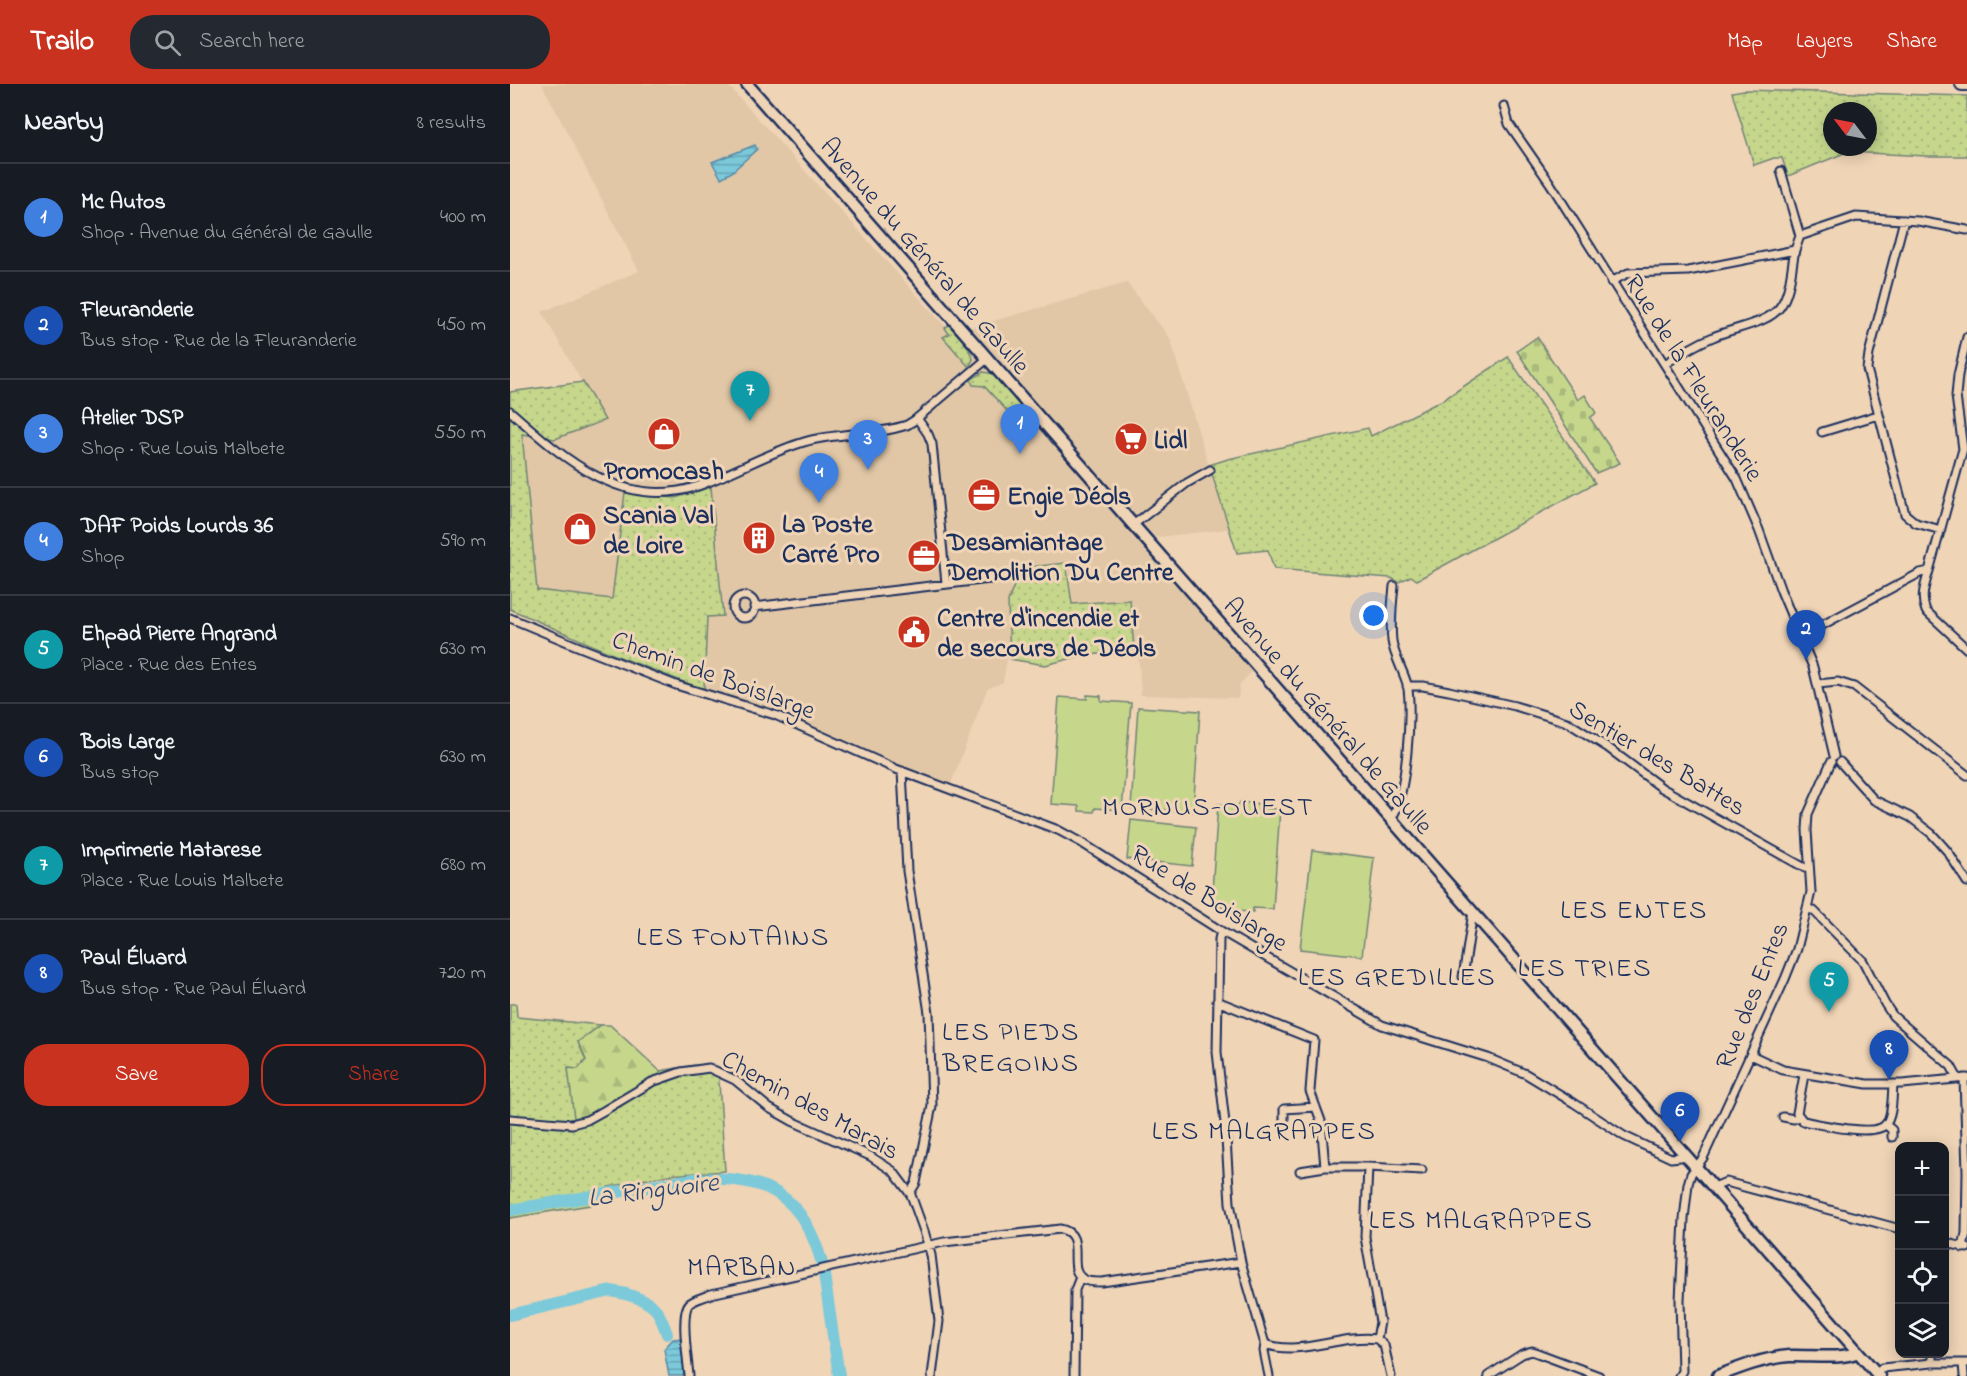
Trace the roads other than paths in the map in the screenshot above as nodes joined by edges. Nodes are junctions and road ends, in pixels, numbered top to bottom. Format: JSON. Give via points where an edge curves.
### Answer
{"nodes":[{"id":1,"x":747,"y":84,"type":"edge"},
{"id":2,"x":1962,"y":84,"type":"edge"},
{"id":3,"x":1967,"y":84,"type":"edge"},
{"id":4,"x":1504,"y":106,"type":"dead end"},
{"id":5,"x":1781,"y":171,"type":"dead end"},
{"id":6,"x":1904,"y":220,"type":"junction"},
{"id":7,"x":1967,"y":230,"type":"edge"},
{"id":8,"x":1800,"y":236,"type":"junction"},
{"id":9,"x":1795,"y":250,"type":"junction"},
{"id":10,"x":1611,"y":282,"type":"junction"},
{"id":11,"x":1967,"y":337,"type":"edge"},
{"id":12,"x":987,"y":359,"type":"junction"},
{"id":13,"x":1665,"y":364,"type":"junction"},
{"id":14,"x":510,"y":411,"type":"edge"},
{"id":15,"x":1878,"y":414,"type":"junction"},
{"id":16,"x":917,"y":418,"type":"junction"},
{"id":17,"x":1822,"y":432,"type":"dead end"},
{"id":18,"x":1965,"y":449,"type":"edge"},
{"id":19,"x":1210,"y":470,"type":"dead end"},
{"id":20,"x":1133,"y":525,"type":"junction"},
{"id":21,"x":1941,"y":530,"type":"junction"},
{"id":22,"x":1929,"y":572,"type":"junction"},
{"id":23,"x":1007,"y":577,"type":"dead end"},
{"id":24,"x":946,"y":583,"type":"junction"},
{"id":25,"x":1394,"y":586,"type":"dead end"},
{"id":26,"x":754,"y":607,"type":"dead end"},
{"id":27,"x":510,"y":618,"type":"edge"},
{"id":28,"x":1800,"y":637,"type":"junction"},
{"id":29,"x":1967,"y":649,"type":"edge"},
{"id":30,"x":1818,"y":684,"type":"junction"},
{"id":31,"x":1407,"y":686,"type":"junction"},
{"id":32,"x":1835,"y":760,"type":"junction"},
{"id":33,"x":902,"y":771,"type":"junction"},
{"id":34,"x":1967,"y":775,"type":"edge"},
{"id":35,"x":1390,"y":819,"type":"junction"},
{"id":36,"x":1809,"y":868,"type":"junction"},
{"id":37,"x":1967,"y":882,"type":"edge"},
{"id":38,"x":1808,"y":908,"type":"junction"},
{"id":39,"x":1473,"y":912,"type":"junction"},
{"id":40,"x":1221,"y":931,"type":"junction"},
{"id":41,"x":1463,"y":977,"type":"dead end"},
{"id":42,"x":1217,"y":1001,"type":"junction"},
{"id":43,"x":1751,"y":1055,"type":"junction"},
{"id":44,"x":1804,"y":1075,"type":"junction"},
{"id":45,"x":1965,"y":1078,"type":"edge"},
{"id":46,"x":1955,"y":1079,"type":"junction"},
{"id":47,"x":1893,"y":1084,"type":"junction"},
{"id":48,"x":1316,"y":1107,"type":"junction"},
{"id":49,"x":1783,"y":1117,"type":"dead end"},
{"id":50,"x":1799,"y":1117,"type":"junction"},
{"id":51,"x":510,"y":1119,"type":"edge"},
{"id":52,"x":1886,"y":1125,"type":"junction"},
{"id":53,"x":1284,"y":1130,"type":"dead end"},
{"id":54,"x":1892,"y":1137,"type":"dead end"},
{"id":55,"x":1684,"y":1154,"type":"junction"},
{"id":56,"x":1324,"y":1167,"type":"junction"},
{"id":57,"x":1368,"y":1167,"type":"junction"},
{"id":58,"x":1696,"y":1167,"type":"junction"},
{"id":59,"x":1422,"y":1170,"type":"dead end"},
{"id":60,"x":1300,"y":1171,"type":"dead end"},
{"id":61,"x":1714,"y":1187,"type":"junction"},
{"id":62,"x":910,"y":1193,"type":"junction"},
{"id":63,"x":1895,"y":1227,"type":"edge"},
{"id":64,"x":1949,"y":1243,"type":"edge"},
{"id":65,"x":928,"y":1246,"type":"junction"},
{"id":66,"x":1965,"y":1248,"type":"edge"},
{"id":67,"x":1241,"y":1262,"type":"junction"},
{"id":68,"x":1080,"y":1277,"type":"junction"},
{"id":69,"x":1377,"y":1339,"type":"junction"},
{"id":70,"x":1265,"y":1344,"type":"junction"},
{"id":71,"x":1858,"y":1352,"type":"junction"},
{"id":72,"x":1932,"y":1358,"type":"edge"},
{"id":73,"x":1932,"y":1363,"type":"junction"},
{"id":74,"x":1965,"y":1363,"type":"edge"},
{"id":75,"x":1877,"y":1374,"type":"edge"},
{"id":76,"x":689,"y":1376,"type":"edge"},
{"id":77,"x":932,"y":1376,"type":"edge"},
{"id":78,"x":1074,"y":1376,"type":"edge"},
{"id":79,"x":1269,"y":1376,"type":"edge"},
{"id":80,"x":1391,"y":1376,"type":"edge"},
{"id":81,"x":1488,"y":1376,"type":"edge"},
{"id":82,"x":1599,"y":1376,"type":"edge"},
{"id":83,"x":1679,"y":1376,"type":"edge"},
{"id":84,"x":1718,"y":1376,"type":"edge"},
{"id":85,"x":1964,"y":1376,"type":"edge"}],
"edges":[{"from":1,"to":12,"type":"main road","name":"Avenue du Général de Gaulle"},
{"from":2,"to":3,"type":"highway"},
{"from":4,"to":10,"type":"street","name":"Rue de la Fleuranderie","via":[[1509,124]]},
{"from":5,"to":8,"type":"street"},
{"from":6,"to":7,"type":"street"},
{"from":6,"to":8,"type":"street","via":[[1852,217]]},
{"from":6,"to":15,"type":"street","via":[[1867,360]]},
{"from":8,"to":9,"type":"street"},
{"from":9,"to":10,"type":"street","via":[[1688,271],[1628,273]]},
{"from":9,"to":13,"type":"street","via":[[1786,295],[1774,314],[1702,341]]},
{"from":10,"to":13,"type":"street","name":"Rue de la Fleuranderie"},
{"from":11,"to":18,"type":"street","via":[[1956,396]]},
{"from":12,"to":16,"type":"street"},
{"from":12,"to":20,"type":"main road","name":"Avenue du Général de Gaulle"},
{"from":13,"to":28,"type":"street","name":"Rue de la Fleuranderie","via":[[1737,479]]},
{"from":14,"to":16,"type":"street","via":[[558,454],[583,470],[630,489],[655,492],[700,485],[805,442],[901,426]]},
{"from":15,"to":17,"type":"street"},
{"from":15,"to":21,"type":"street","via":[[1905,514],[1916,523]]},
{"from":16,"to":24,"type":"street","via":[[932,444]]},
{"from":18,"to":21,"type":"street"},
{"from":19,"to":20,"type":"street"},
{"from":20,"to":35,"type":"main road","name":"Avenue du Général de Gaulle"},
{"from":21,"to":22,"type":"street"},
{"from":22,"to":28,"type":"street","via":[[1920,573]]},
{"from":22,"to":29,"type":"street","via":[[1923,594],[1926,611]]},
{"from":23,"to":24,"type":"street"},
{"from":24,"to":26,"type":"street"},
{"from":25,"to":31,"type":"street","via":[[1392,640]]},
{"from":27,"to":33,"type":"street","name":"Chemin de Boislarge","via":[[676,685],[775,715]]},
{"from":28,"to":30,"type":"street","name":"Rue de la Fleuranderie"},
{"from":30,"to":32,"type":"street","name":"Rue de la Fleuranderie"},
{"from":30,"to":34,"type":"street","via":[[1838,682],[1854,687]]},
{"from":31,"to":35,"type":"street","via":[[1408,746],[1399,800]]},
{"from":31,"to":36,"type":"street","name":"Sentier des Battes","via":[[1449,691],[1567,722],[1662,788]]},
{"from":32,"to":36,"type":"street","name":"Rue des Entes","via":[[1808,814]]},
{"from":32,"to":37,"type":"street","via":[[1874,800],[1910,817],[1932,834]]},
{"from":33,"to":40,"type":"street","name":"Rue de Boislarge","via":[[1065,834]]},
{"from":33,"to":62,"type":"street","via":[[907,871],[929,1013],[932,1106],[916,1183]]},
{"from":35,"to":39,"type":"main road","name":"Avenue du Général de Gaulle"},
{"from":36,"to":38,"type":"street","name":"Rue des Entes"},
{"from":38,"to":43,"type":"street","name":"Rue des Entes","via":[[1797,949]]},
{"from":38,"to":46,"type":"street","via":[[1863,961],[1896,1020],[1951,1066]]},
{"from":39,"to":41,"type":"street"},
{"from":39,"to":55,"type":"main road","name":"Avenue du Général de Gaulle"},
{"from":40,"to":42,"type":"street"},
{"from":40,"to":55,"type":"street","name":"Rue de Boislarge","via":[[1382,1025],[1488,1058],[1546,1085],[1623,1136],[1671,1158]]},
{"from":42,"to":48,"type":"street","via":[[1314,1040],[1310,1091]]},
{"from":42,"to":67,"type":"street","via":[[1227,1178]]},
{"from":43,"to":44,"type":"street"},
{"from":43,"to":58,"type":"street","name":"Rue des Entes"},
{"from":44,"to":47,"type":"street"},
{"from":44,"to":50,"type":"street"},
{"from":45,"to":46,"type":"street"},
{"from":45,"to":66,"type":"street"},
{"from":46,"to":47,"type":"street"},
{"from":47,"to":52,"type":"street"},
{"from":48,"to":53,"type":"street","via":[[1284,1109]]},
{"from":48,"to":56,"type":"street","via":[[1321,1120]]},
{"from":49,"to":50,"type":"street"},
{"from":50,"to":52,"type":"street","via":[[1841,1129],[1880,1129]]},
{"from":51,"to":62,"type":"street","name":"Chemin des Marais","via":[[572,1124],[587,1120],[652,1082],[709,1068],[735,1080],[792,1121],[870,1156],[893,1171]]},
{"from":52,"to":54,"type":"street","via":[[1892,1130]]},
{"from":55,"to":58,"type":"main road","name":"Avenue du Général de Gaulle"},
{"from":56,"to":57,"type":"street"},
{"from":56,"to":60,"type":"street"},
{"from":57,"to":59,"type":"street"},
{"from":57,"to":69,"type":"street","via":[[1365,1237],[1380,1322]]},
{"from":58,"to":61,"type":"main road","name":"Avenue du Général de Gaulle"},
{"from":58,"to":83,"type":"street","name":"Rue des Entes","via":[[1688,1184],[1684,1219]]},
{"from":61,"to":63,"type":"street","via":[[1726,1182]]},
{"from":61,"to":71,"type":"main road","name":"Avenue du Général de Gaulle"},
{"from":62,"to":65,"type":"street","name":"Chemin des Marais"},
{"from":64,"to":66,"type":"street"},
{"from":65,"to":68,"type":"street","via":[[1069,1230],[1074,1240],[1075,1269]]},
{"from":65,"to":76,"type":"street","via":[[693,1301],[686,1310],[685,1322]]},
{"from":65,"to":77,"type":"street","name":"Chemin des Marais","via":[[939,1321]]},
{"from":67,"to":68,"type":"street","via":[[1102,1282]]},
{"from":67,"to":70,"type":"street"},
{"from":68,"to":78,"type":"street","via":[[1075,1290]]},
{"from":69,"to":70,"type":"street","via":[[1293,1347]]},
{"from":69,"to":80,"type":"street","via":[[1384,1345]]},
{"from":70,"to":79,"type":"street"},
{"from":71,"to":75,"type":"main road","name":"Avenue du Général de Gaulle"},
{"from":71,"to":84,"type":"main road","via":[[1849,1356],[1776,1358]]},
{"from":72,"to":73,"type":"street"},
{"from":73,"to":74,"type":"street"},
{"from":73,"to":75,"type":"street","via":[[1882,1368]]},
{"from":74,"to":85,"type":"street"},
{"from":81,"to":82,"type":"street","via":[[1532,1351]]}]}
